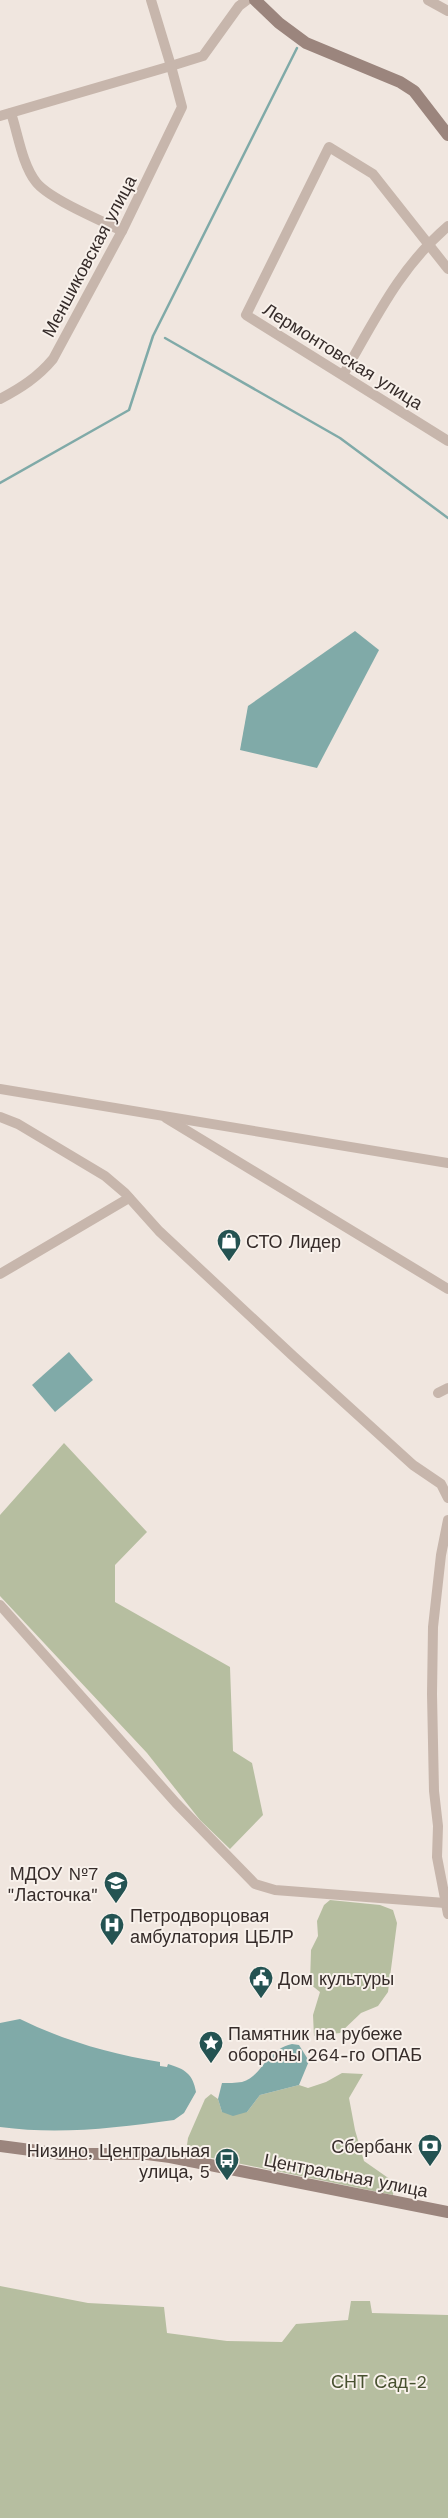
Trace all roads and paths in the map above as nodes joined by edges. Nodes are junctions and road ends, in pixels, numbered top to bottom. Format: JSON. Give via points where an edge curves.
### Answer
{"nodes":[{"id":1,"x":151,"y":0,"type":"edge"},
{"id":2,"x":247,"y":0,"type":"edge"},
{"id":3,"x":255,"y":0,"type":"edge"},
{"id":4,"x":428,"y":0,"type":"edge"},
{"id":5,"x":448,"y":11,"type":"edge"},
{"id":6,"x":171,"y":66,"type":"junction"},
{"id":7,"x":12,"y":113,"type":"junction"},
{"id":8,"x":0,"y":116,"type":"edge"},
{"id":9,"x":448,"y":136,"type":"edge"},
{"id":10,"x":448,"y":226,"type":"edge"},
{"id":11,"x":122,"y":231,"type":"junction"},
{"id":12,"x":428,"y":243,"type":"junction"},
{"id":13,"x":448,"y":269,"type":"edge"},
{"id":14,"x":343,"y":375,"type":"junction"},
{"id":15,"x":0,"y":399,"type":"edge"},
{"id":16,"x":448,"y":441,"type":"edge"},
{"id":17,"x":0,"y":1089,"type":"edge"},
{"id":18,"x":160,"y":1115,"type":"junction"},
{"id":19,"x":0,"y":1117,"type":"edge"},
{"id":20,"x":448,"y":1163,"type":"edge"},
{"id":21,"x":129,"y":1198,"type":"junction"},
{"id":22,"x":0,"y":1274,"type":"edge"},
{"id":23,"x":448,"y":1289,"type":"edge"},
{"id":24,"x":448,"y":1388,"type":"edge"},
{"id":25,"x":438,"y":1393,"type":"dead end"},
{"id":26,"x":445,"y":1482,"type":"edge"},
{"id":27,"x":448,"y":1498,"type":"edge"},
{"id":28,"x":448,"y":1520,"type":"edge"},
{"id":29,"x":0,"y":1605,"type":"edge"},
{"id":30,"x":445,"y":1903,"type":"junction"},
{"id":31,"x":448,"y":1914,"type":"edge"},
{"id":32,"x":0,"y":2146,"type":"edge"},
{"id":33,"x":448,"y":2212,"type":"edge"}],
"edges":[{"from":1,"to":6,"type":"street"},
{"from":2,"to":6,"type":"street","via":[[239,6],[203,56]]},
{"from":3,"to":9,"type":"street","via":[[306,43],[400,82],[414,91]]},
{"from":4,"to":5,"type":"street"},
{"from":6,"to":7,"type":"street"},
{"from":6,"to":11,"type":"street","name":"Меншиковская улица","via":[[182,107]]},
{"from":7,"to":8,"type":"street"},
{"from":7,"to":11,"type":"street","via":[[29,170],[36,182],[48,193]]},
{"from":10,"to":12,"type":"street"},
{"from":11,"to":15,"type":"street","name":"Меншиковская улица","via":[[53,359],[26,386]]},
{"from":12,"to":13,"type":"street","name":"Лермонтовская улица"},
{"from":12,"to":14,"type":"street","via":[[397,282]]},
{"from":12,"to":14,"type":"street","name":"Лермонтовская улица","via":[[373,174],[329,147],[246,315]]},
{"from":14,"to":16,"type":"street","name":"Лермонтовская улица"},
{"from":17,"to":18,"type":"street"},
{"from":18,"to":20,"type":"street"},
{"from":18,"to":23,"type":"street"},
{"from":19,"to":21,"type":"street","via":[[18,1124],[105,1176]]},
{"from":21,"to":22,"type":"street"},
{"from":21,"to":26,"type":"street","via":[[159,1231],[413,1465]]},
{"from":24,"to":25,"type":"street"},
{"from":26,"to":27,"type":"street"},
{"from":28,"to":30,"type":"street","via":[[440,1554],[432,1666],[437,1857]]},
{"from":29,"to":30,"type":"street","via":[[176,1803],[255,1884],[275,1890]]},
{"from":30,"to":31,"type":"street"},
{"from":32,"to":33,"type":"street","name":"Центральная улица","via":[[60,2154],[170,2157]]}]}
